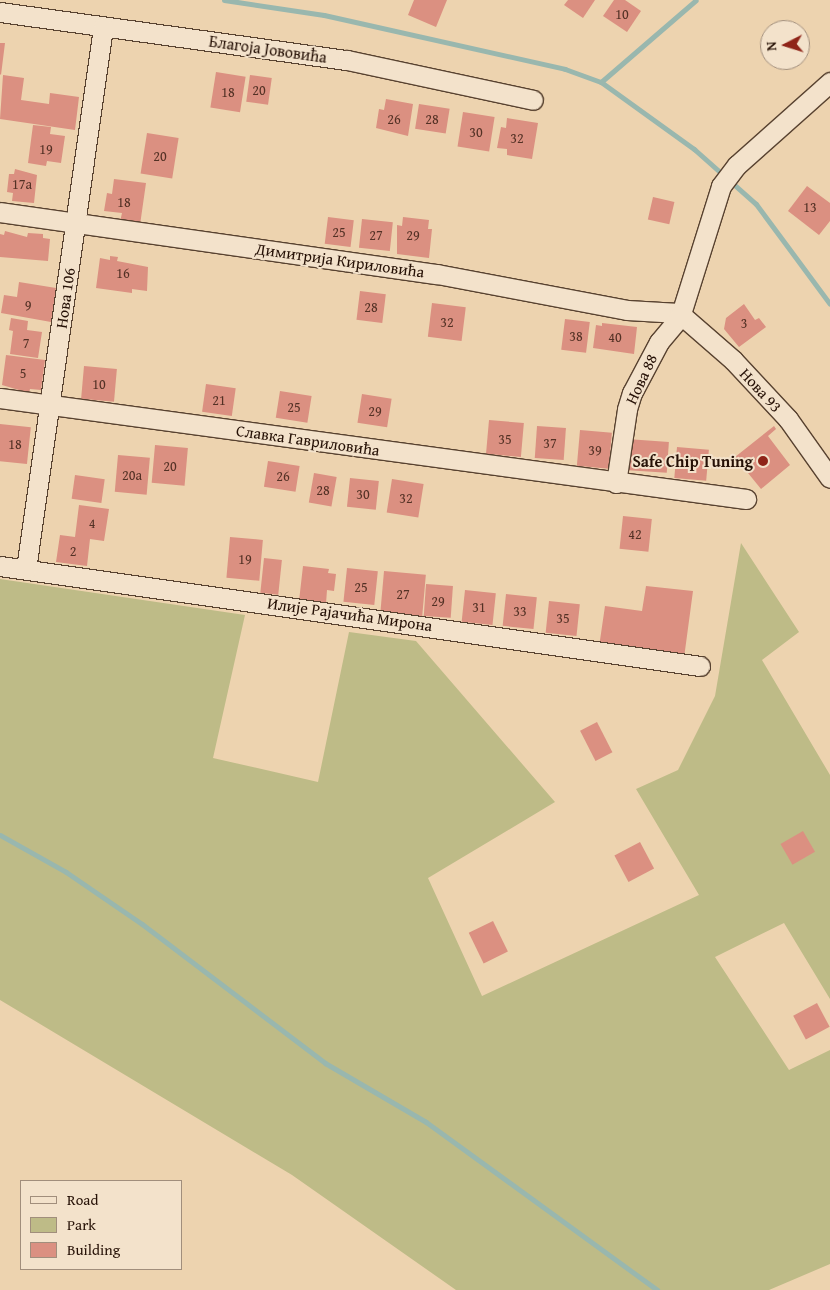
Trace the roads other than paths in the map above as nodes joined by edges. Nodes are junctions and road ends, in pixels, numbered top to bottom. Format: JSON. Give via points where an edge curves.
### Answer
{"nodes":[{"id":1,"x":0,"y":12,"type":"edge"},
{"id":2,"x":103,"y":27,"type":"junction"},
{"id":3,"x":830,"y":82,"type":"edge"},
{"id":4,"x":533,"y":100,"type":"dead end"},
{"id":5,"x":0,"y":212,"type":"edge"},
{"id":6,"x":75,"y":223,"type":"junction"},
{"id":7,"x":679,"y":313,"type":"junction"},
{"id":8,"x":0,"y":398,"type":"edge"},
{"id":9,"x":50,"y":405,"type":"junction"},
{"id":10,"x":830,"y":478,"type":"edge"},
{"id":11,"x":616,"y":483,"type":"junction"},
{"id":12,"x":746,"y":499,"type":"dead end"},
{"id":13,"x":0,"y":566,"type":"edge"},
{"id":14,"x":26,"y":569,"type":"junction"},
{"id":15,"x":700,"y":666,"type":"dead end"}],
"edges":[{"from":1,"to":2,"type":"street","name":"Благоја Јововића"},
{"from":2,"to":4,"type":"street","name":"Благоја Јововића","via":[[348,60]]},
{"from":2,"to":6,"type":"street","name":"Нова 106"},
{"from":3,"to":7,"type":"street","name":"Нова 88","via":[[737,165],[720,186]]},
{"from":5,"to":6,"type":"street","name":"Димитрија Кириловића"},
{"from":6,"to":7,"type":"street","name":"Димитрија Кириловића","via":[[437,274],[627,310]]},
{"from":6,"to":9,"type":"street","name":"Нова 106"},
{"from":7,"to":10,"type":"street","name":"Нова 93","via":[[733,360],[788,419]]},
{"from":7,"to":11,"type":"street","name":"Нова 88","via":[[632,393]]},
{"from":8,"to":9,"type":"street","name":"Славка Гавриловића"},
{"from":9,"to":11,"type":"street","name":"Славка Гавриловића"},
{"from":9,"to":14,"type":"street","name":"Нова 106"},
{"from":11,"to":12,"type":"street","name":"Славка Гавриловића"},
{"from":13,"to":14,"type":"street","name":"Илије Рајачића Мирона"},
{"from":14,"to":15,"type":"street","name":"Илије Рајачића Мирона"}]}
